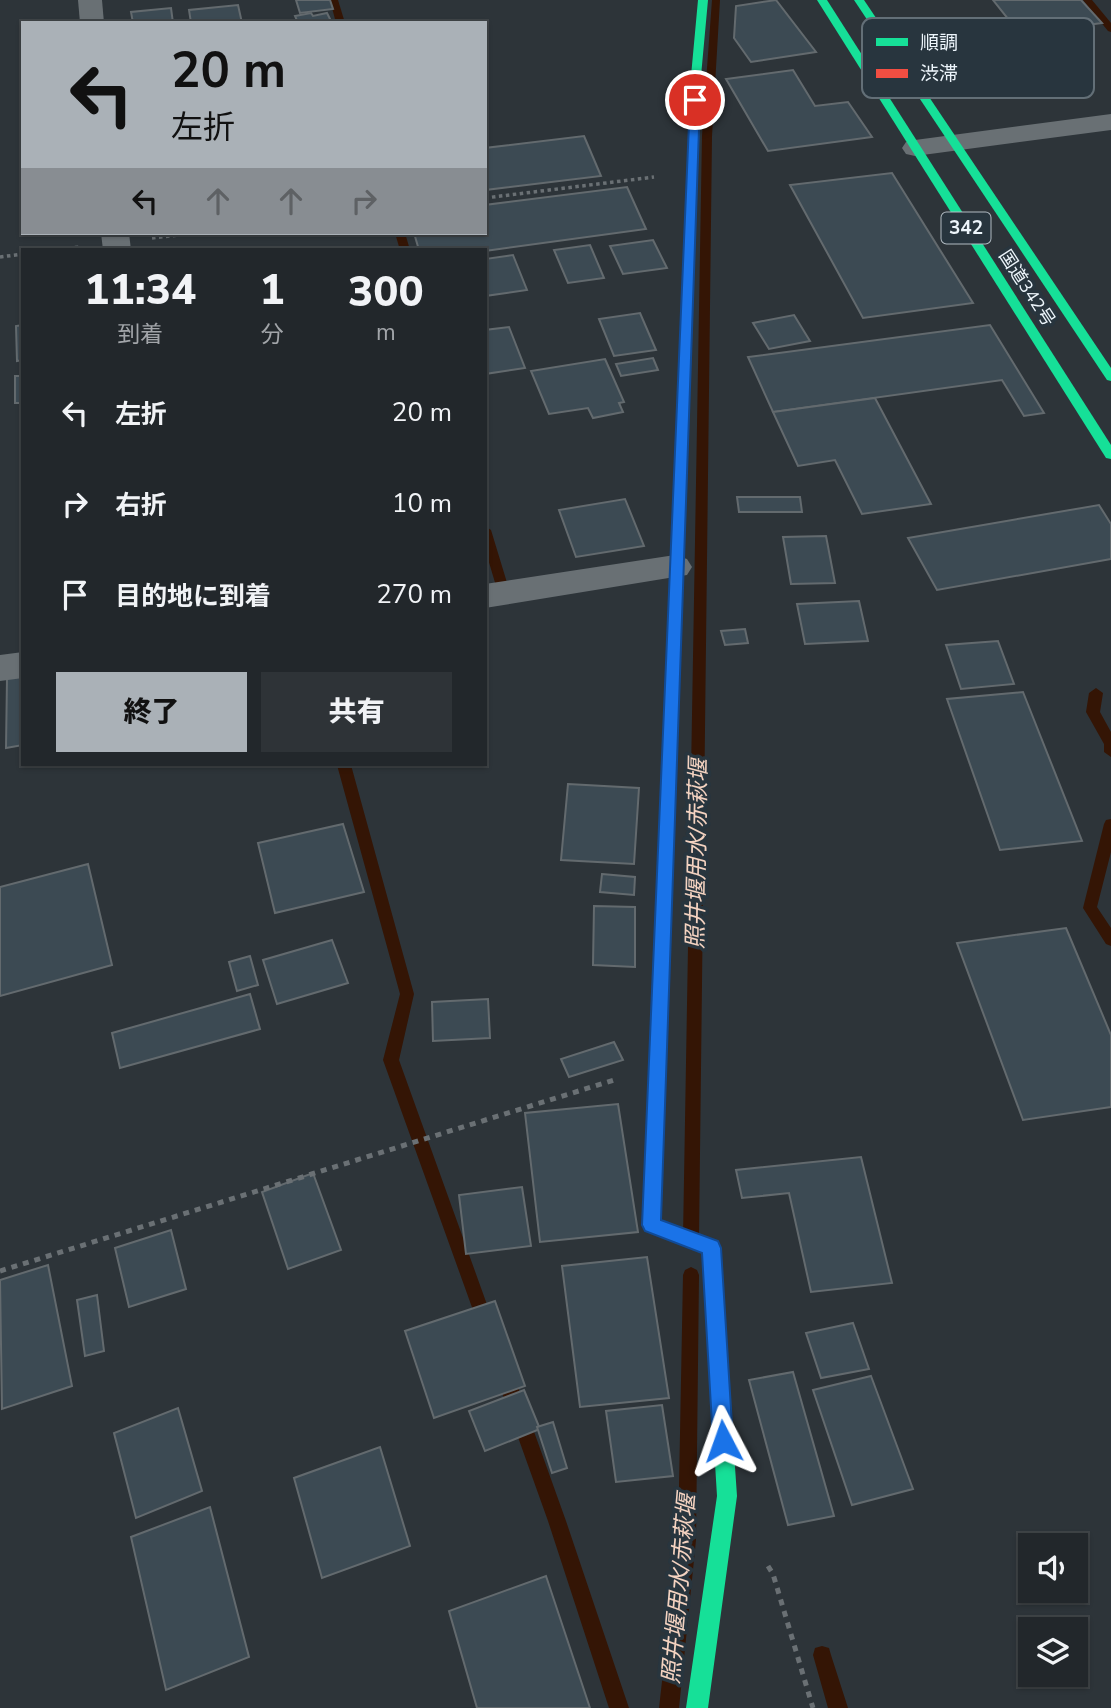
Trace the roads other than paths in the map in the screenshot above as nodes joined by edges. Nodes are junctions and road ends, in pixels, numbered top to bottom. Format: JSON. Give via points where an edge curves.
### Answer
{"nodes":[{"id":1,"x":90,"y":0,"type":"edge"},
{"id":2,"x":703,"y":0,"type":"edge"},
{"id":3,"x":822,"y":0,"type":"edge"},
{"id":4,"x":859,"y":0,"type":"edge"},
{"id":5,"x":871,"y":18,"type":"edge"},
{"id":6,"x":92,"y":21,"type":"edge"},
{"id":7,"x":862,"y":64,"type":"edge"},
{"id":8,"x":884,"y":98,"type":"edge"},
{"id":9,"x":925,"y":98,"type":"edge"},
{"id":10,"x":1111,"y":122,"type":"edge"},
{"id":11,"x":955,"y":142,"type":"junction"},
{"id":12,"x":915,"y":148,"type":"junction"},
{"id":13,"x":1111,"y":377,"type":"edge"},
{"id":14,"x":1111,"y":455,"type":"edge"},
{"id":15,"x":675,"y":567,"type":"junction"},
{"id":16,"x":487,"y":596,"type":"edge"},
{"id":17,"x":21,"y":665,"type":"edge"},
{"id":18,"x":0,"y":668,"type":"edge"},
{"id":19,"x":697,"y":1708,"type":"edge"}],
"edges":[{"from":1,"to":6,"type":"street"},
{"from":2,"to":15,"type":"main road"},
{"from":3,"to":7,"type":"main road","name":"国道342号","number":"342"},
{"from":4,"to":5,"type":"main road","name":"国道342号","number":"342"},
{"from":8,"to":12,"type":"main road","name":"国道342号","number":"342"},
{"from":9,"to":11,"type":"main road","name":"国道342号","number":"342"},
{"from":10,"to":11,"type":"street"},
{"from":11,"to":12,"type":"street"},
{"from":11,"to":13,"type":"main road","name":"国道342号","number":"342"},
{"from":12,"to":14,"type":"main road","name":"国道342号","number":"342"},
{"from":15,"to":16,"type":"street"},
{"from":15,"to":19,"type":"main road","via":[[651,1225],[711,1248],[727,1496]]},
{"from":17,"to":18,"type":"street"}]}
